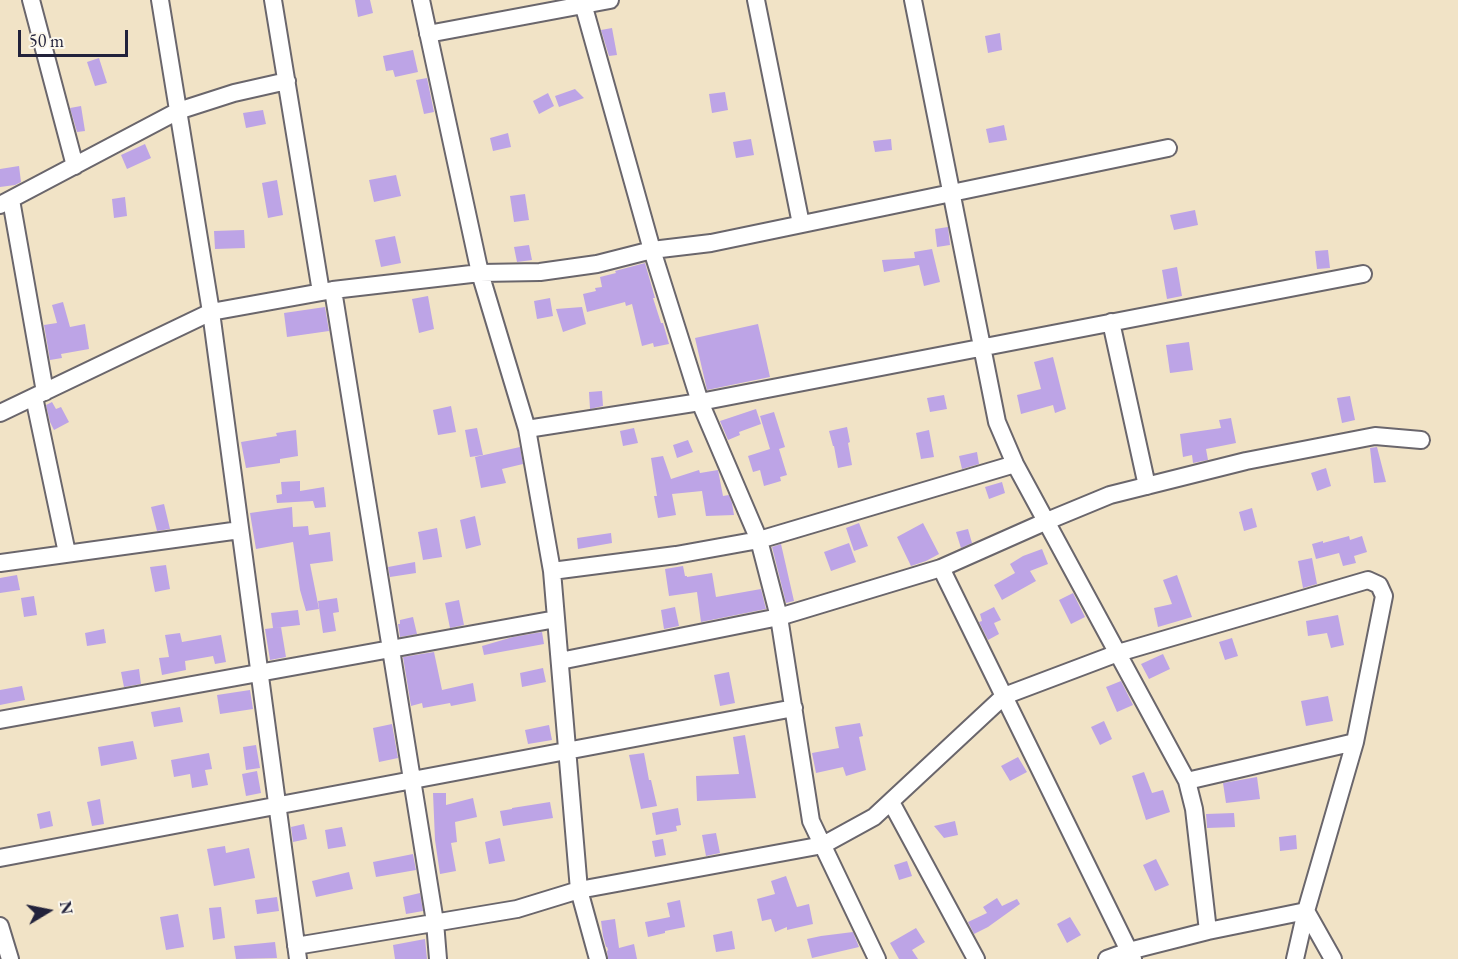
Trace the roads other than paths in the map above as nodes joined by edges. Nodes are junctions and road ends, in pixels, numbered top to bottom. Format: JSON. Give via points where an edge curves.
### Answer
{"nodes":[{"id":1,"x":31,"y":0,"type":"edge"},
{"id":2,"x":160,"y":0,"type":"edge"},
{"id":3,"x":273,"y":0,"type":"edge"},
{"id":4,"x":421,"y":0,"type":"edge"},
{"id":5,"x":609,"y":0,"type":"edge"},
{"id":6,"x":756,"y":0,"type":"edge"},
{"id":7,"x":913,"y":0,"type":"edge"},
{"id":8,"x":582,"y":2,"type":"edge"},
{"id":9,"x":428,"y":34,"type":"junction"},
{"id":10,"x":287,"y":81,"type":"junction"},
{"id":11,"x":178,"y":111,"type":"junction"},
{"id":12,"x":1168,"y":148,"type":"dead end"},
{"id":13,"x":75,"y":166,"type":"junction"},
{"id":14,"x":951,"y":193,"type":"junction"},
{"id":15,"x":5,"y":202,"type":"edge"},
{"id":16,"x":801,"y":224,"type":"junction"},
{"id":17,"x":652,"y":250,"type":"junction"},
{"id":18,"x":480,"y":273,"type":"junction"},
{"id":19,"x":1363,"y":274,"type":"dead end"},
{"id":20,"x":327,"y":291,"type":"junction"},
{"id":21,"x":211,"y":312,"type":"junction"},
{"id":22,"x":1110,"y":322,"type":"junction"},
{"id":23,"x":982,"y":347,"type":"junction"},
{"id":24,"x":39,"y":394,"type":"junction"},
{"id":25,"x":700,"y":402,"type":"junction"},
{"id":26,"x":0,"y":413,"type":"edge"},
{"id":27,"x":526,"y":429,"type":"junction"},
{"id":28,"x":1421,"y":440,"type":"dead end"},
{"id":29,"x":1015,"y":464,"type":"junction"},
{"id":30,"x":1147,"y":486,"type":"junction"},
{"id":31,"x":1047,"y":521,"type":"junction"},
{"id":32,"x":240,"y":530,"type":"junction"},
{"id":33,"x":759,"y":540,"type":"junction"},
{"id":34,"x":67,"y":554,"type":"junction"},
{"id":35,"x":0,"y":563,"type":"edge"},
{"id":36,"x":941,"y":568,"type":"junction"},
{"id":37,"x":552,"y":571,"type":"junction"},
{"id":38,"x":779,"y":617,"type":"junction"},
{"id":39,"x":556,"y":619,"type":"junction"},
{"id":40,"x":391,"y":649,"type":"junction"},
{"id":41,"x":1118,"y":653,"type":"junction"},
{"id":42,"x":560,"y":661,"type":"junction"},
{"id":43,"x":259,"y":673,"type":"junction"},
{"id":44,"x":1004,"y":696,"type":"junction"},
{"id":45,"x":794,"y":708,"type":"junction"},
{"id":46,"x":0,"y":720,"type":"edge"},
{"id":47,"x":1355,"y":742,"type":"junction"},
{"id":48,"x":567,"y":751,"type":"junction"},
{"id":49,"x":412,"y":780,"type":"junction"},
{"id":50,"x":1187,"y":781,"type":"junction"},
{"id":51,"x":891,"y":802,"type":"junction"},
{"id":52,"x":277,"y":806,"type":"junction"},
{"id":53,"x":823,"y":845,"type":"junction"},
{"id":54,"x":0,"y":858,"type":"edge"},
{"id":55,"x":579,"y":890,"type":"junction"},
{"id":56,"x":1306,"y":911,"type":"junction"},
{"id":57,"x":435,"y":922,"type":"junction"},
{"id":58,"x":0,"y":926,"type":"edge"},
{"id":59,"x":1208,"y":931,"type":"junction"},
{"id":60,"x":297,"y":952,"type":"edge"},
{"id":61,"x":1131,"y":955,"type":"edge"},
{"id":62,"x":10,"y":959,"type":"edge"},
{"id":63,"x":438,"y":959,"type":"edge"},
{"id":64,"x":598,"y":959,"type":"edge"},
{"id":65,"x":877,"y":959,"type":"edge"},
{"id":66,"x":976,"y":959,"type":"edge"},
{"id":67,"x":1107,"y":959,"type":"edge"},
{"id":68,"x":1294,"y":959,"type":"edge"},
{"id":69,"x":1333,"y":959,"type":"edge"}],
"edges":[{"from":1,"to":13,"type":"street"},
{"from":2,"to":11,"type":"street"},
{"from":3,"to":10,"type":"street"},
{"from":4,"to":9,"type":"street"},
{"from":5,"to":8,"type":"street"},
{"from":6,"to":16,"type":"street"},
{"from":7,"to":14,"type":"street"},
{"from":8,"to":9,"type":"street"},
{"from":8,"to":17,"type":"street"},
{"from":9,"to":18,"type":"street"},
{"from":10,"to":11,"type":"street"},
{"from":10,"to":20,"type":"street"},
{"from":11,"to":13,"type":"street"},
{"from":11,"to":21,"type":"street"},
{"from":12,"to":14,"type":"street"},
{"from":13,"to":15,"type":"street"},
{"from":14,"to":16,"type":"street"},
{"from":14,"to":23,"type":"street"},
{"from":15,"to":24,"type":"street"},
{"from":16,"to":17,"type":"street","via":[[711,243]]},
{"from":17,"to":18,"type":"street","via":[[597,264],[540,272]]},
{"from":17,"to":25,"type":"street"},
{"from":18,"to":20,"type":"street"},
{"from":18,"to":27,"type":"street"},
{"from":19,"to":22,"type":"street"},
{"from":20,"to":21,"type":"street"},
{"from":20,"to":40,"type":"street"},
{"from":21,"to":24,"type":"street"},
{"from":21,"to":32,"type":"street"},
{"from":22,"to":23,"type":"street"},
{"from":22,"to":30,"type":"street"},
{"from":23,"to":25,"type":"street"},
{"from":23,"to":29,"type":"street","via":[[997,422]]},
{"from":24,"to":26,"type":"street"},
{"from":24,"to":34,"type":"street"},
{"from":25,"to":27,"type":"street"},
{"from":25,"to":33,"type":"street"},
{"from":27,"to":37,"type":"street"},
{"from":28,"to":30,"type":"street","via":[[1375,436],[1246,461]]},
{"from":29,"to":31,"type":"street"},
{"from":29,"to":33,"type":"street"},
{"from":30,"to":31,"type":"street","via":[[1110,495]]},
{"from":31,"to":36,"type":"street"},
{"from":31,"to":41,"type":"street"},
{"from":32,"to":34,"type":"street"},
{"from":32,"to":43,"type":"street"},
{"from":33,"to":37,"type":"street"},
{"from":33,"to":38,"type":"street"},
{"from":34,"to":35,"type":"street"},
{"from":36,"to":38,"type":"street"},
{"from":36,"to":44,"type":"street"},
{"from":37,"to":39,"type":"street"},
{"from":38,"to":42,"type":"street"},
{"from":38,"to":45,"type":"street"},
{"from":39,"to":40,"type":"street"},
{"from":39,"to":42,"type":"street"},
{"from":40,"to":43,"type":"street"},
{"from":40,"to":49,"type":"street"},
{"from":41,"to":44,"type":"street"},
{"from":41,"to":47,"type":"street","via":[[1368,580],[1379,585],[1384,596]]},
{"from":41,"to":50,"type":"street"},
{"from":42,"to":48,"type":"street"},
{"from":43,"to":46,"type":"street"},
{"from":43,"to":52,"type":"street"},
{"from":44,"to":51,"type":"street"},
{"from":44,"to":61,"type":"street"},
{"from":45,"to":48,"type":"street"},
{"from":45,"to":53,"type":"street","via":[[811,822]]},
{"from":47,"to":50,"type":"street"},
{"from":47,"to":56,"type":"street"},
{"from":48,"to":49,"type":"street"},
{"from":48,"to":55,"type":"street"},
{"from":49,"to":52,"type":"street"},
{"from":49,"to":57,"type":"street"},
{"from":50,"to":59,"type":"street","via":[[1194,809]]},
{"from":51,"to":53,"type":"street","via":[[874,817]]},
{"from":51,"to":66,"type":"street"},
{"from":52,"to":54,"type":"street"},
{"from":52,"to":60,"type":"street"},
{"from":53,"to":55,"type":"street"},
{"from":53,"to":65,"type":"street"},
{"from":55,"to":57,"type":"street","via":[[517,909]]},
{"from":55,"to":64,"type":"street"},
{"from":56,"to":59,"type":"street"},
{"from":56,"to":68,"type":"street"},
{"from":56,"to":69,"type":"street"},
{"from":57,"to":60,"type":"street"},
{"from":57,"to":63,"type":"street"},
{"from":58,"to":62,"type":"street"},
{"from":59,"to":61,"type":"street"},
{"from":61,"to":67,"type":"street"}]}
